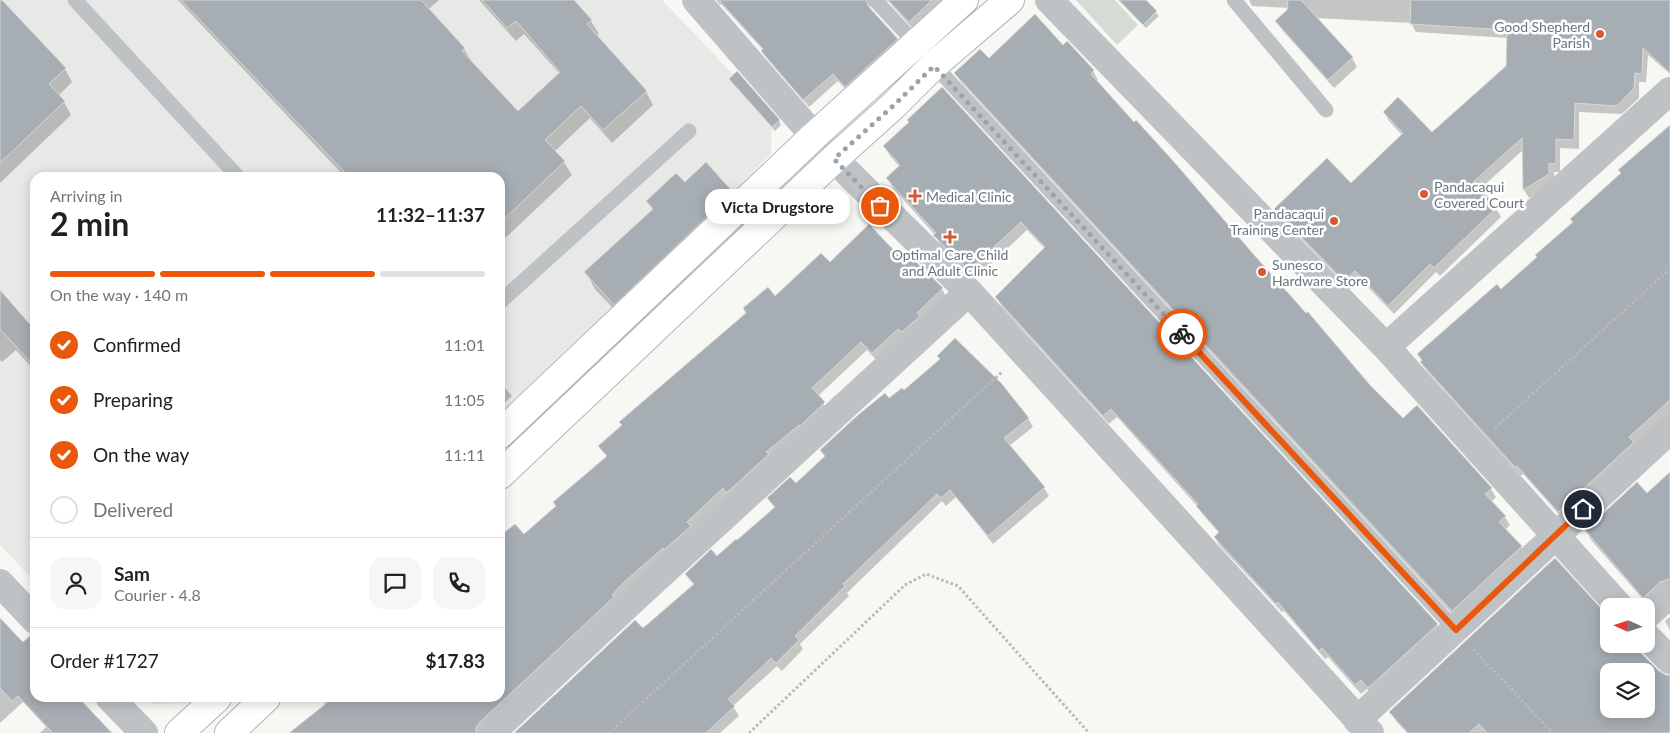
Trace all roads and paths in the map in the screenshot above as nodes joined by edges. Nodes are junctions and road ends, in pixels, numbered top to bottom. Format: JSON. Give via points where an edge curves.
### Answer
{"nodes":[{"id":1,"x":75,"y":0,"type":"edge"},
{"id":2,"x":696,"y":0,"type":"edge"},
{"id":3,"x":875,"y":0,"type":"edge"},
{"id":4,"x":964,"y":0,"type":"edge"},
{"id":5,"x":1010,"y":0,"type":"edge"},
{"id":6,"x":1049,"y":0,"type":"edge"},
{"id":7,"x":1234,"y":0,"type":"edge"},
{"id":8,"x":916,"y":44,"type":"junction"},
{"id":9,"x":934,"y":66,"type":"junction"},
{"id":10,"x":1670,"y":91,"type":"edge"},
{"id":11,"x":1326,"y":110,"type":"dead end"},
{"id":12,"x":689,"y":132,"type":"dead end"},
{"id":13,"x":814,"y":136,"type":"junction"},
{"id":14,"x":834,"y":159,"type":"junction"},
{"id":15,"x":233,"y":172,"type":"edge"},
{"id":16,"x":1670,"y":269,"type":"edge"},
{"id":17,"x":968,"y":292,"type":"junction"},
{"id":18,"x":505,"y":298,"type":"edge"},
{"id":19,"x":1386,"y":347,"type":"junction"},
{"id":20,"x":1024,"y":352,"type":"junction"},
{"id":21,"x":505,"y":429,"type":"edge"},
{"id":22,"x":1670,"y":430,"type":"edge"},
{"id":23,"x":1475,"y":447,"type":"junction"},
{"id":24,"x":505,"y":466,"type":"edge"},
{"id":25,"x":1554,"y":535,"type":"junction"},
{"id":26,"x":0,"y":583,"type":"edge"},
{"id":27,"x":1670,"y":594,"type":"edge"},
{"id":28,"x":1612,"y":598,"type":"edge"},
{"id":29,"x":1655,"y":608,"type":"edge"},
{"id":30,"x":30,"y":615,"type":"edge"},
{"id":31,"x":1456,"y":630,"type":"junction"},
{"id":32,"x":1655,"y":645,"type":"edge"},
{"id":33,"x":1670,"y":660,"type":"edge"},
{"id":34,"x":114,"y":702,"type":"edge"},
{"id":35,"x":213,"y":702,"type":"edge"},
{"id":36,"x":262,"y":702,"type":"edge"},
{"id":37,"x":1364,"y":726,"type":"edge"},
{"id":38,"x":144,"y":733,"type":"edge"},
{"id":39,"x":179,"y":733,"type":"edge"},
{"id":40,"x":229,"y":733,"type":"edge"},
{"id":41,"x":491,"y":733,"type":"edge"},
{"id":42,"x":609,"y":733,"type":"edge"},
{"id":43,"x":749,"y":733,"type":"edge"},
{"id":44,"x":1089,"y":733,"type":"edge"},
{"id":45,"x":1553,"y":733,"type":"edge"}],
"edges":[{"from":1,"to":15,"type":"lane"},
{"from":2,"to":13,"type":"street"},
{"from":3,"to":8,"type":"lane"},
{"from":4,"to":8,"type":"street"},
{"from":5,"to":9,"type":"street"},
{"from":6,"to":19,"type":"street"},
{"from":7,"to":11,"type":"lane"},
{"from":8,"to":13,"type":"street"},
{"from":9,"to":14,"type":"street"},
{"from":9,"to":31,"type":"lane"},
{"from":10,"to":19,"type":"street"},
{"from":12,"to":18,"type":"lane"},
{"from":13,"to":14,"type":"street"},
{"from":13,"to":21,"type":"street"},
{"from":14,"to":17,"type":"street"},
{"from":14,"to":24,"type":"street"},
{"from":16,"to":23,"type":"path"},
{"from":17,"to":20,"type":"street"},
{"from":17,"to":41,"type":"street"},
{"from":19,"to":23,"type":"street"},
{"from":20,"to":37,"type":"street"},
{"from":20,"to":42,"type":"path"},
{"from":22,"to":25,"type":"street"},
{"from":23,"to":25,"type":"street"},
{"from":25,"to":28,"type":"street"},
{"from":25,"to":31,"type":"street"},
{"from":26,"to":30,"type":"street"},
{"from":27,"to":29,"type":"street"},
{"from":31,"to":37,"type":"street"},
{"from":31,"to":45,"type":"path"},
{"from":32,"to":33,"type":"street"},
{"from":34,"to":38,"type":"street"},
{"from":35,"to":39,"type":"street"},
{"from":36,"to":40,"type":"street"},
{"from":43,"to":44,"type":"path","via":[[905,585],[926,574],[958,586]]}]}
